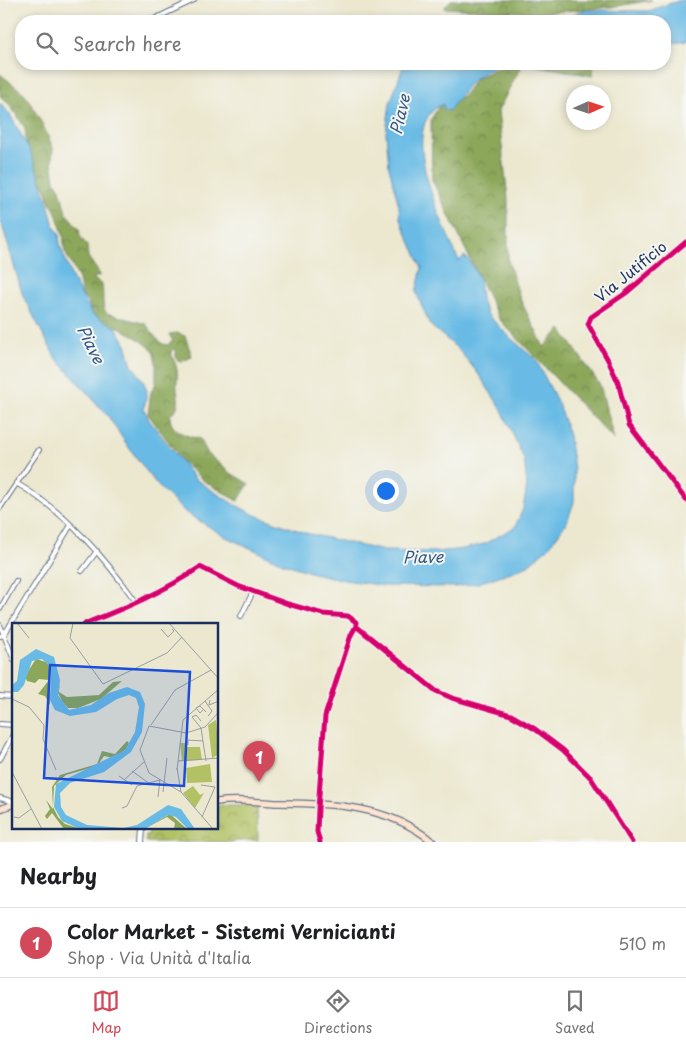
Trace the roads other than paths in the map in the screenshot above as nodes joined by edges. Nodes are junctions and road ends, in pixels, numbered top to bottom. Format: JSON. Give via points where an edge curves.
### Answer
{"nodes":[{"id":1,"x":194,"y":0,"type":"edge"},
{"id":2,"x":163,"y":15,"type":"edge"},
{"id":3,"x":686,"y":242,"type":"edge"},
{"id":4,"x":39,"y":450,"type":"dead end"},
{"id":5,"x":16,"y":483,"type":"junction"},
{"id":6,"x":686,"y":500,"type":"edge"},
{"id":7,"x":0,"y":508,"type":"edge"},
{"id":8,"x":71,"y":525,"type":"junction"},
{"id":9,"x":97,"y":551,"type":"junction"},
{"id":10,"x":82,"y":570,"type":"dead end"},
{"id":11,"x":16,"y":581,"type":"dead end"},
{"id":12,"x":253,"y":592,"type":"junction"},
{"id":13,"x":137,"y":603,"type":"junction"},
{"id":14,"x":0,"y":609,"type":"edge"},
{"id":15,"x":241,"y":616,"type":"dead end"},
{"id":16,"x":87,"y":623,"type":"edge"},
{"id":17,"x":356,"y":624,"type":"junction"},
{"id":18,"x":0,"y":626,"type":"edge"},
{"id":19,"x":2,"y":635,"type":"edge"},
{"id":20,"x":12,"y":656,"type":"edge"},
{"id":21,"x":12,"y":737,"type":"edge"},
{"id":22,"x":0,"y":759,"type":"edge"},
{"id":23,"x":0,"y":798,"type":"edge"},
{"id":24,"x":219,"y":801,"type":"edge"},
{"id":25,"x":12,"y":802,"type":"edge"},
{"id":26,"x":12,"y":804,"type":"edge"},
{"id":27,"x":318,"y":804,"type":"junction"},
{"id":28,"x":0,"y":809,"type":"edge"},
{"id":29,"x":320,"y":842,"type":"edge"},
{"id":30,"x":433,"y":842,"type":"edge"},
{"id":31,"x":632,"y":842,"type":"edge"}],
"edges":[{"from":1,"to":2,"type":"street"},
{"from":3,"to":6,"type":"street","name":"Via Jutificio","via":[[626,293],[591,317],[588,324],[614,371],[629,425]]},
{"from":4,"to":5,"type":"street"},
{"from":5,"to":7,"type":"street"},
{"from":5,"to":8,"type":"street"},
{"from":8,"to":9,"type":"street"},
{"from":8,"to":19,"type":"street"},
{"from":9,"to":10,"type":"street"},
{"from":9,"to":13,"type":"street"},
{"from":11,"to":14,"type":"street"},
{"from":12,"to":13,"type":"street","via":[[200,567]]},
{"from":12,"to":15,"type":"street"},
{"from":12,"to":17,"type":"street","via":[[323,614],[348,616]]},
{"from":13,"to":16,"type":"street"},
{"from":17,"to":27,"type":"street","via":[[325,716]]},
{"from":17,"to":31,"type":"street","via":[[436,690],[511,716],[558,746],[591,778]]},
{"from":18,"to":19,"type":"street"},
{"from":19,"to":20,"type":"street"},
{"from":21,"to":22,"type":"street"},
{"from":23,"to":25,"type":"street"},
{"from":24,"to":27,"type":"main road"},
{"from":26,"to":28,"type":"main road"},
{"from":27,"to":29,"type":"street"},
{"from":27,"to":30,"type":"main road","via":[[351,806],[385,814]]}]}
